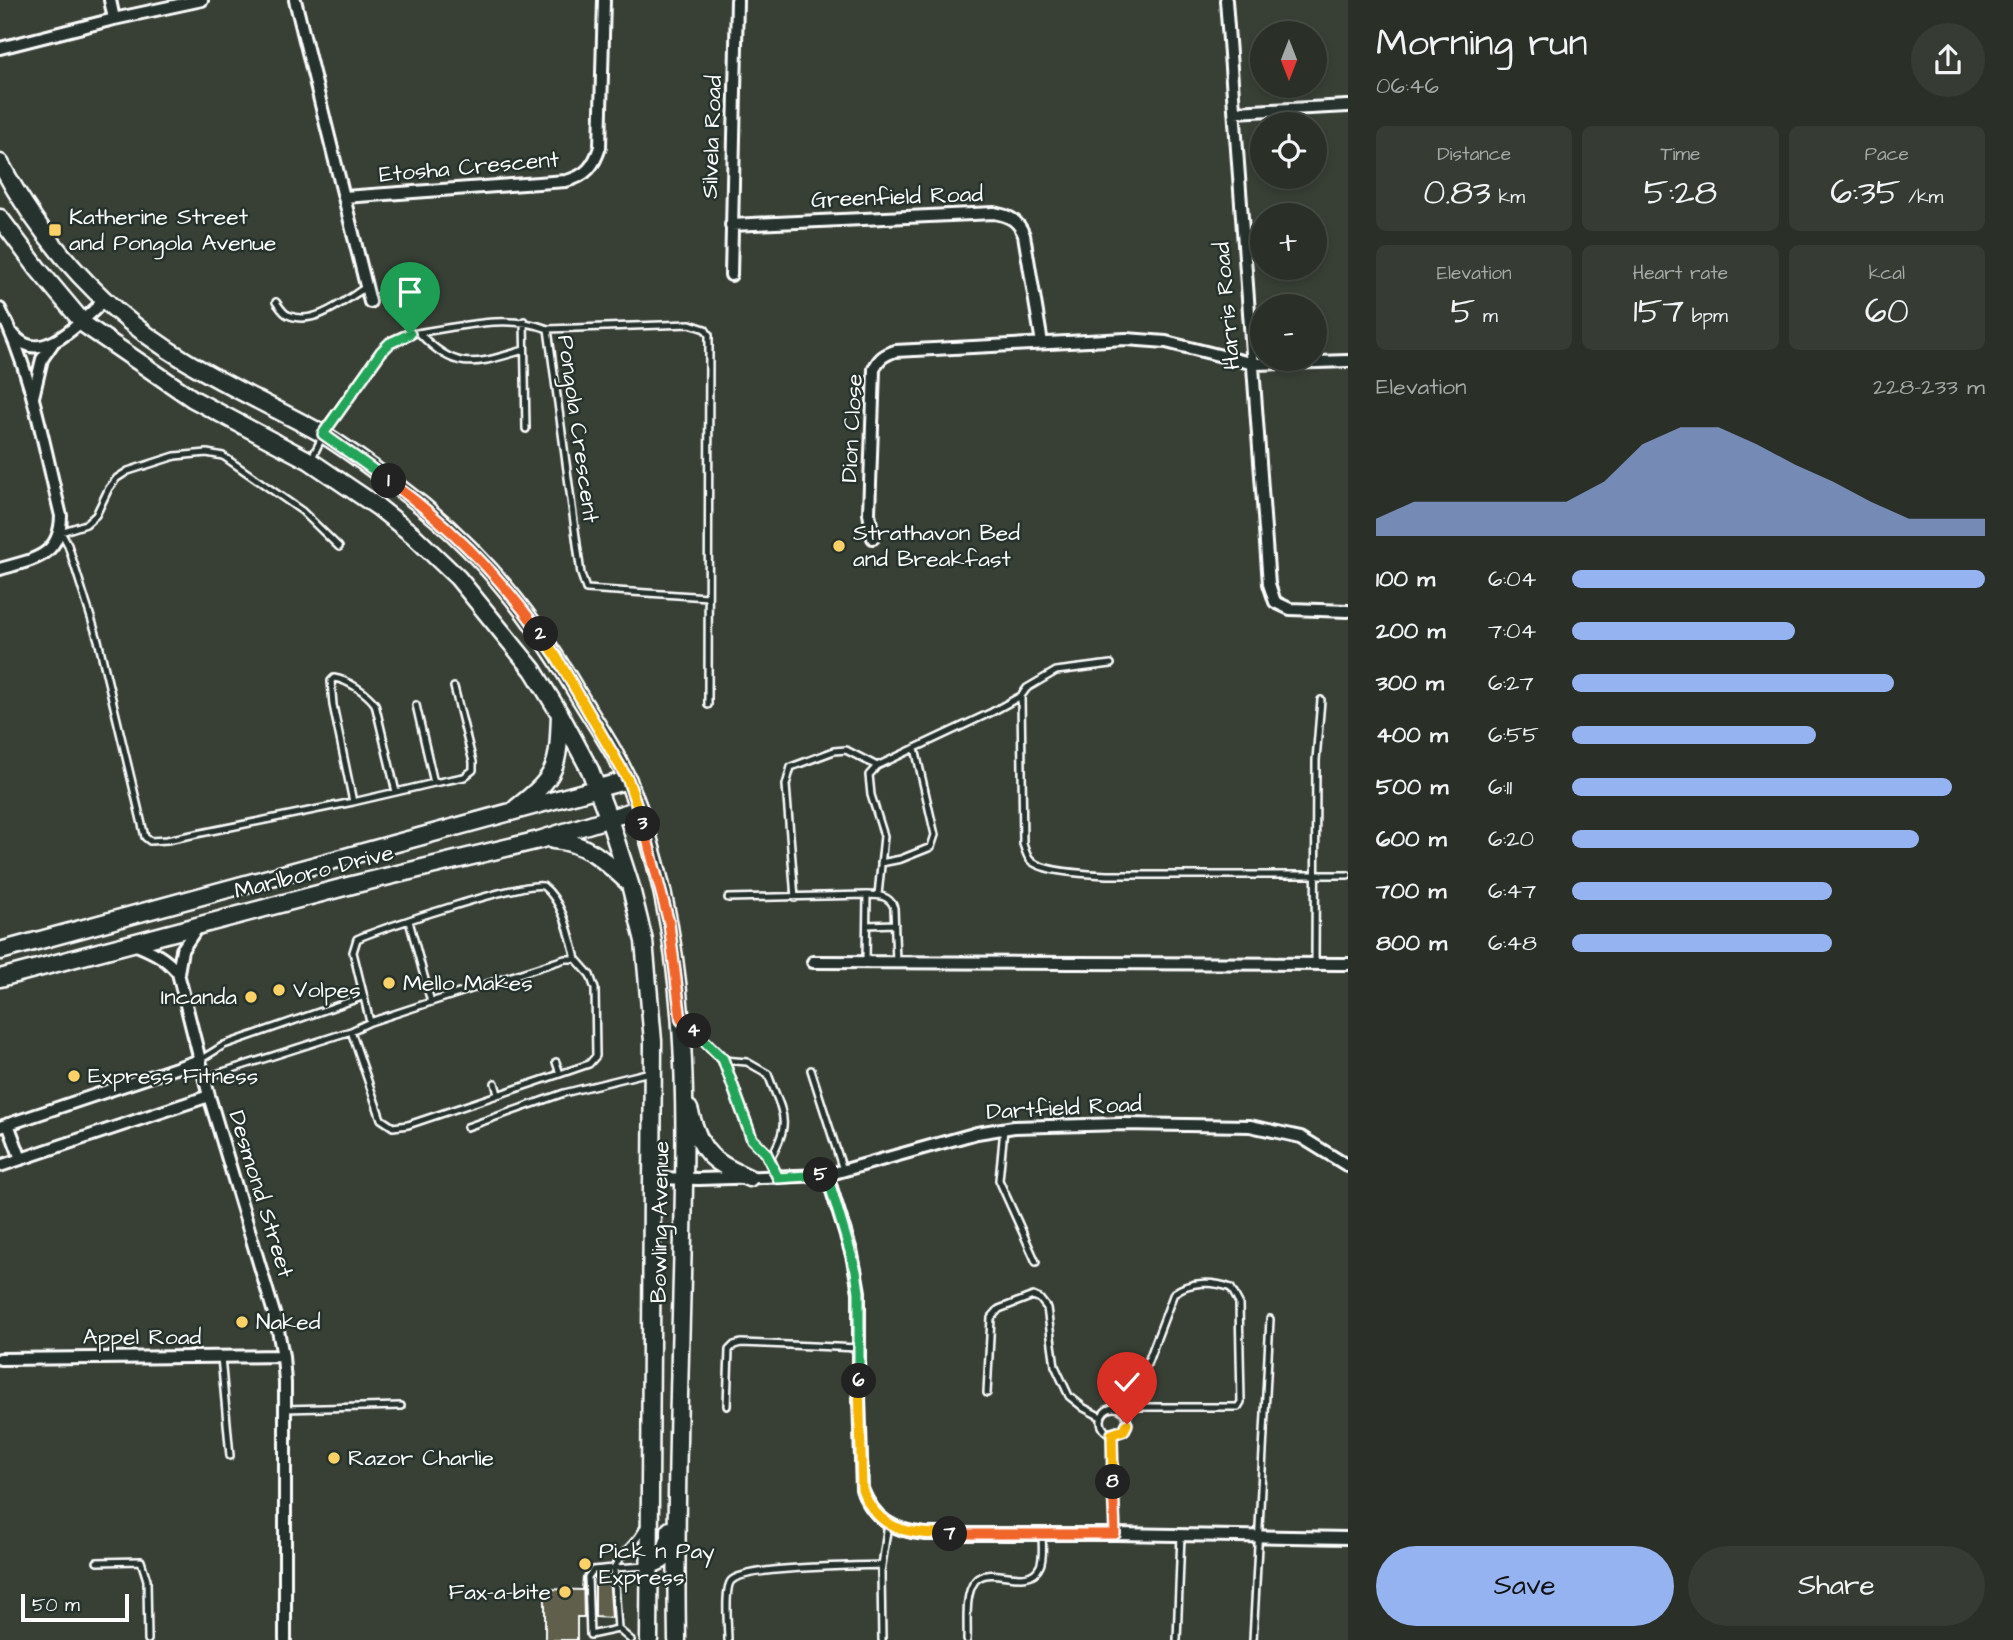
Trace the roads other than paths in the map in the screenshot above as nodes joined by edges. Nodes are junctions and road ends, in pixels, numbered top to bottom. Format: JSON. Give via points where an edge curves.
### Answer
{"nodes":[{"id":1,"x":110,"y":0,"type":"edge"},
{"id":2,"x":202,"y":0,"type":"edge"},
{"id":3,"x":295,"y":0,"type":"edge"},
{"id":4,"x":604,"y":0,"type":"edge"},
{"id":5,"x":737,"y":0,"type":"edge"},
{"id":6,"x":1226,"y":0,"type":"edge"},
{"id":7,"x":114,"y":19,"type":"junction"},
{"id":8,"x":0,"y":48,"type":"edge"},
{"id":9,"x":1348,"y":106,"type":"edge"},
{"id":10,"x":1235,"y":112,"type":"junction"},
{"id":11,"x":0,"y":163,"type":"edge"},
{"id":12,"x":344,"y":197,"type":"junction"},
{"id":13,"x":0,"y":218,"type":"edge"},
{"id":14,"x":731,"y":225,"type":"junction"},
{"id":15,"x":731,"y":275,"type":"dead end"},
{"id":16,"x":366,"y":288,"type":"junction"},
{"id":17,"x":105,"y":300,"type":"junction"},
{"id":18,"x":276,"y":302,"type":"dead end"},
{"id":19,"x":370,"y":302,"type":"dead end"},
{"id":20,"x":0,"y":309,"type":"edge"},
{"id":21,"x":80,"y":321,"type":"junction"},
{"id":22,"x":524,"y":321,"type":"junction"},
{"id":23,"x":1250,"y":324,"type":"edge"},
{"id":24,"x":548,"y":328,"type":"junction"},
{"id":25,"x":10,"y":330,"type":"junction"},
{"id":26,"x":419,"y":333,"type":"junction"},
{"id":27,"x":53,"y":343,"type":"junction"},
{"id":28,"x":1042,"y":343,"type":"junction"},
{"id":29,"x":524,"y":350,"type":"junction"},
{"id":30,"x":1348,"y":361,"type":"edge"},
{"id":31,"x":1327,"y":362,"type":"edge"},
{"id":32,"x":1250,"y":363,"type":"edge"},
{"id":33,"x":1254,"y":371,"type":"edge"},
{"id":34,"x":33,"y":400,"type":"junction"},
{"id":35,"x":526,"y":429,"type":"dead end"},
{"id":36,"x":323,"y":434,"type":"junction"},
{"id":37,"x":310,"y":461,"type":"junction"},
{"id":38,"x":61,"y":532,"type":"junction"},
{"id":39,"x":873,"y":538,"type":"dead end"},
{"id":40,"x":339,"y":547,"type":"dead end"},
{"id":41,"x":0,"y":569,"type":"edge"},
{"id":42,"x":708,"y":597,"type":"junction"},
{"id":43,"x":1348,"y":611,"type":"edge"},
{"id":44,"x":1111,"y":664,"type":"dead end"},
{"id":45,"x":454,"y":687,"type":"dead end"},
{"id":46,"x":1021,"y":696,"type":"junction"},
{"id":47,"x":1321,"y":700,"type":"dead end"},
{"id":48,"x":416,"y":705,"type":"dead end"},
{"id":49,"x":708,"y":705,"type":"dead end"},
{"id":50,"x":560,"y":714,"type":"junction"},
{"id":51,"x":915,"y":748,"type":"junction"},
{"id":52,"x":877,"y":766,"type":"junction"},
{"id":53,"x":628,"y":780,"type":"junction"},
{"id":54,"x":435,"y":783,"type":"junction"},
{"id":55,"x":598,"y":789,"type":"junction"},
{"id":56,"x":396,"y":792,"type":"junction"},
{"id":57,"x":353,"y":802,"type":"junction"},
{"id":58,"x":639,"y":809,"type":"junction"},
{"id":59,"x":512,"y":812,"type":"junction"},
{"id":60,"x":609,"y":819,"type":"junction"},
{"id":61,"x":539,"y":840,"type":"junction"},
{"id":62,"x":881,"y":863,"type":"junction"},
{"id":63,"x":1316,"y":874,"type":"junction"},
{"id":64,"x":1348,"y":875,"type":"edge"},
{"id":65,"x":630,"y":884,"type":"junction"},
{"id":66,"x":867,"y":895,"type":"junction"},
{"id":67,"x":878,"y":895,"type":"junction"},
{"id":68,"x":728,"y":898,"type":"dead end"},
{"id":69,"x":795,"y":898,"type":"junction"},
{"id":70,"x":409,"y":921,"type":"junction"},
{"id":71,"x":895,"y":924,"type":"junction"},
{"id":72,"x":867,"y":925,"type":"junction"},
{"id":73,"x":198,"y":926,"type":"junction"},
{"id":74,"x":134,"y":944,"type":"junction"},
{"id":75,"x":0,"y":951,"type":"edge"},
{"id":76,"x":576,"y":960,"type":"junction"},
{"id":77,"x":866,"y":961,"type":"junction"},
{"id":78,"x":813,"y":962,"type":"dead end"},
{"id":79,"x":897,"y":962,"type":"junction"},
{"id":80,"x":1315,"y":964,"type":"junction"},
{"id":81,"x":1348,"y":964,"type":"edge"},
{"id":82,"x":178,"y":973,"type":"junction"},
{"id":83,"x":0,"y":978,"type":"edge"},
{"id":84,"x":362,"y":997,"type":"junction"},
{"id":85,"x":431,"y":1002,"type":"junction"},
{"id":86,"x":681,"y":1020,"type":"junction"},
{"id":87,"x":370,"y":1022,"type":"junction"},
{"id":88,"x":351,"y":1031,"type":"junction"},
{"id":89,"x":723,"y":1059,"type":"junction"},
{"id":90,"x":200,"y":1060,"type":"junction"},
{"id":91,"x":556,"y":1062,"type":"dead end"},
{"id":92,"x":811,"y":1070,"type":"dead end"},
{"id":93,"x":653,"y":1072,"type":"junction"},
{"id":94,"x":560,"y":1074,"type":"junction"},
{"id":95,"x":204,"y":1078,"type":"junction"},
{"id":96,"x":495,"y":1083,"type":"dead end"},
{"id":97,"x":683,"y":1090,"type":"junction"},
{"id":98,"x":498,"y":1094,"type":"junction"},
{"id":99,"x":209,"y":1096,"type":"junction"},
{"id":100,"x":4,"y":1126,"type":"edge"},
{"id":101,"x":467,"y":1127,"type":"dead end"},
{"id":102,"x":1004,"y":1129,"type":"junction"},
{"id":103,"x":21,"y":1159,"type":"junction"},
{"id":104,"x":770,"y":1159,"type":"junction"},
{"id":105,"x":0,"y":1166,"type":"edge"},
{"id":106,"x":1348,"y":1166,"type":"edge"},
{"id":107,"x":843,"y":1170,"type":"junction"},
{"id":108,"x":827,"y":1175,"type":"junction"},
{"id":109,"x":653,"y":1178,"type":"junction"},
{"id":110,"x":749,"y":1178,"type":"junction"},
{"id":111,"x":778,"y":1178,"type":"junction"},
{"id":112,"x":684,"y":1179,"type":"junction"},
{"id":113,"x":1036,"y":1262,"type":"dead end"},
{"id":114,"x":1270,"y":1319,"type":"dead end"},
{"id":115,"x":859,"y":1349,"type":"junction"},
{"id":116,"x":283,"y":1356,"type":"junction"},
{"id":117,"x":221,"y":1357,"type":"junction"},
{"id":118,"x":0,"y":1359,"type":"edge"},
{"id":119,"x":987,"y":1393,"type":"dead end"},
{"id":120,"x":401,"y":1406,"type":"dead end"},
{"id":121,"x":727,"y":1406,"type":"dead end"},
{"id":122,"x":1132,"y":1407,"type":"junction"},
{"id":123,"x":285,"y":1409,"type":"junction"},
{"id":124,"x":1101,"y":1417,"type":"junction"},
{"id":125,"x":1127,"y":1417,"type":"junction"},
{"id":126,"x":1112,"y":1434,"type":"junction"},
{"id":127,"x":679,"y":1437,"type":"junction"},
{"id":128,"x":230,"y":1455,"type":"dead end"},
{"id":129,"x":649,"y":1508,"type":"junction"},
{"id":130,"x":888,"y":1524,"type":"junction"},
{"id":131,"x":1042,"y":1534,"type":"junction"},
{"id":132,"x":1115,"y":1534,"type":"junction"},
{"id":133,"x":1181,"y":1535,"type":"junction"},
{"id":134,"x":1259,"y":1537,"type":"junction"},
{"id":135,"x":1348,"y":1538,"type":"edge"},
{"id":136,"x":97,"y":1562,"type":"dead end"},
{"id":137,"x":882,"y":1565,"type":"junction"},
{"id":138,"x":649,"y":1566,"type":"junction"},
{"id":139,"x":614,"y":1568,"type":"junction"},
{"id":140,"x":618,"y":1629,"type":"junction"},
{"id":141,"x":678,"y":1636,"type":"edge"},
{"id":142,"x":148,"y":1640,"type":"edge"},
{"id":143,"x":285,"y":1640,"type":"edge"},
{"id":144,"x":631,"y":1640,"type":"edge"},
{"id":145,"x":649,"y":1640,"type":"edge"},
{"id":146,"x":728,"y":1640,"type":"edge"},
{"id":147,"x":882,"y":1640,"type":"edge"},
{"id":148,"x":967,"y":1640,"type":"edge"},
{"id":149,"x":1177,"y":1640,"type":"edge"},
{"id":150,"x":1253,"y":1640,"type":"edge"}],
"edges":[{"from":1,"to":7,"type":"street"},
{"from":2,"to":7,"type":"street"},
{"from":3,"to":12,"type":"street"},
{"from":4,"to":12,"type":"street","name":"Etosha Crescent","via":[[600,147],[587,172],[566,181]]},
{"from":5,"to":14,"type":"street","name":"Silvela Road"},
{"from":6,"to":10,"type":"street","name":"Harris Road"},
{"from":7,"to":8,"type":"street"},
{"from":9,"to":10,"type":"street"},
{"from":10,"to":23,"type":"street","name":"Harris Road"},
{"from":11,"to":17,"type":"main road","name":"Bowling Avenue","via":[[51,242]]},
{"from":12,"to":16,"type":"street"},
{"from":13,"to":21,"type":"main road","name":"Bowling Avenue"},
{"from":14,"to":15,"type":"street","name":"Silvela Road"},
{"from":14,"to":28,"type":"street","name":"Greenfield Road","via":[[1004,215],[1020,224],[1024,235]]},
{"from":16,"to":18,"type":"lane","via":[[307,318],[286,314]]},
{"from":16,"to":19,"type":"street"},
{"from":17,"to":21,"type":"street"},
{"from":17,"to":36,"type":"main road","name":"Bowling Avenue","via":[[183,359]]},
{"from":20,"to":25,"type":"street"},
{"from":21,"to":27,"type":"street"},
{"from":21,"to":37,"type":"main road","name":"Bowling Avenue","via":[[193,399]]},
{"from":22,"to":24,"type":"lane","name":"Pongola Crescent"},
{"from":22,"to":26,"type":"lane","name":"Pongola Crescent"},
{"from":22,"to":29,"type":"lane"},
{"from":24,"to":42,"type":"lane","name":"Pongola Crescent","via":[[586,589]]},
{"from":24,"to":42,"type":"lane","via":[[690,324],[705,328],[709,335]]},
{"from":25,"to":27,"type":"street","via":[[29,346]]},
{"from":25,"to":34,"type":"street"},
{"from":26,"to":29,"type":"lane","via":[[450,359],[481,362]]},
{"from":26,"to":36,"type":"lane","name":"Pongola Crescent","via":[[399,338],[381,352]]},
{"from":27,"to":34,"type":"street","via":[[42,359]]},
{"from":28,"to":32,"type":"street","via":[[1166,342]]},
{"from":28,"to":39,"type":"street","name":"Dion Close","via":[[895,351],[880,357],[874,369],[869,513]]},
{"from":29,"to":35,"type":"lane"},
{"from":30,"to":31,"type":"street"},
{"from":33,"to":43,"type":"street","name":"Harris Road","via":[[1266,569],[1272,597],[1303,611]]},
{"from":34,"to":38,"type":"street"},
{"from":36,"to":37,"type":"lane","name":"Pongola Crescent"},
{"from":36,"to":53,"type":"main road","name":"Bowling Avenue","via":[[424,507],[518,603],[556,656]]},
{"from":37,"to":50,"type":"main road","name":"Bowling Avenue","via":[[378,507],[458,578],[533,670]]},
{"from":38,"to":40,"type":"lane","via":[[86,524],[96,515],[109,488],[128,471],[175,456],[207,453],[223,456],[302,511]]},
{"from":38,"to":41,"type":"street","via":[[55,546],[44,554]]},
{"from":38,"to":57,"type":"lane","via":[[98,640],[145,837],[167,840]]},
{"from":42,"to":49,"type":"lane"},
{"from":44,"to":46,"type":"lane","via":[[1056,671]]},
{"from":45,"to":54,"type":"lane","via":[[472,770],[464,777]]},
{"from":46,"to":51,"type":"lane"},
{"from":46,"to":63,"type":"lane","via":[[1023,844],[1031,861],[1088,874]]},
{"from":47,"to":63,"type":"lane"},
{"from":48,"to":54,"type":"lane"},
{"from":50,"to":55,"type":"main road","name":"Bowling Avenue"},
{"from":50,"to":59,"type":"main road","via":[[553,773]]},
{"from":51,"to":52,"type":"lane"},
{"from":51,"to":62,"type":"lane","via":[[935,835],[931,847]]},
{"from":52,"to":62,"type":"lane","via":[[869,775],[869,784],[884,836]]},
{"from":52,"to":69,"type":"lane","via":[[846,750],[791,767],[786,785]]},
{"from":53,"to":55,"type":"main road","name":"Marlboro Drive"},
{"from":53,"to":58,"type":"main road","name":"Bowling Avenue"},
{"from":54,"to":56,"type":"lane"},
{"from":55,"to":59,"type":"main road","name":"Marlboro Drive"},
{"from":55,"to":60,"type":"main road","name":"Bowling Avenue"},
{"from":56,"to":57,"type":"lane"},
{"from":56,"to":57,"type":"lane","via":[[376,704],[334,678],[333,705]]},
{"from":58,"to":60,"type":"main road","name":"Marlboro Drive"},
{"from":58,"to":86,"type":"main road","name":"Bowling Avenue","via":[[669,923]]},
{"from":59,"to":75,"type":"main road","name":"Marlboro Drive"},
{"from":60,"to":61,"type":"main road","name":"Marlboro Drive"},
{"from":60,"to":65,"type":"main road","name":"Bowling Avenue"},
{"from":61,"to":65,"type":"main road","via":[[575,843]]},
{"from":61,"to":73,"type":"main road","name":"Marlboro Drive"},
{"from":62,"to":67,"type":"lane"},
{"from":63,"to":64,"type":"lane"},
{"from":63,"to":80,"type":"lane"},
{"from":65,"to":93,"type":"main road","name":"Bowling Avenue","via":[[644,942]]},
{"from":66,"to":67,"type":"lane"},
{"from":66,"to":69,"type":"lane"},
{"from":66,"to":72,"type":"lane"},
{"from":67,"to":71,"type":"lane","via":[[892,902]]},
{"from":68,"to":69,"type":"lane"},
{"from":70,"to":76,"type":"lane","via":[[538,884],[554,896]]},
{"from":70,"to":84,"type":"lane","via":[[357,939],[353,951]]},
{"from":70,"to":85,"type":"lane"},
{"from":71,"to":72,"type":"lane"},
{"from":71,"to":79,"type":"lane"},
{"from":72,"to":77,"type":"lane"},
{"from":73,"to":74,"type":"main road","name":"Marlboro Drive"},
{"from":73,"to":82,"type":"street","via":[[182,950]]},
{"from":74,"to":82,"type":"street","via":[[157,954]]},
{"from":74,"to":83,"type":"main road","name":"Marlboro Drive"},
{"from":76,"to":85,"type":"lane","via":[[565,959]]},
{"from":76,"to":94,"type":"lane","via":[[595,989],[598,1046],[589,1064]]},
{"from":77,"to":78,"type":"street"},
{"from":77,"to":79,"type":"street"},
{"from":79,"to":80,"type":"street"},
{"from":80,"to":81,"type":"street"},
{"from":82,"to":90,"type":"street","name":"Desmond Street"},
{"from":84,"to":87,"type":"lane"},
{"from":84,"to":90,"type":"lane","via":[[224,1045]]},
{"from":85,"to":87,"type":"lane"},
{"from":86,"to":89,"type":"lane"},
{"from":86,"to":97,"type":"main road","name":"Bowling Avenue"},
{"from":87,"to":88,"type":"lane"},
{"from":88,"to":95,"type":"lane"},
{"from":88,"to":98,"type":"lane","via":[[381,1119],[393,1127]]},
{"from":89,"to":104,"type":"lane","via":[[752,1139]]},
{"from":89,"to":104,"type":"lane","via":[[747,1062],[768,1074],[784,1121]]},
{"from":90,"to":95,"type":"street","name":"Desmond Street"},
{"from":90,"to":100,"type":"street"},
{"from":91,"to":94,"type":"lane"},
{"from":92,"to":107,"type":"lane"},
{"from":93,"to":101,"type":"lane","via":[[564,1093]]},
{"from":93,"to":109,"type":"main road","name":"Bowling Avenue"},
{"from":94,"to":98,"type":"lane"},
{"from":95,"to":99,"type":"street","name":"Desmond Street"},
{"from":96,"to":98,"type":"lane"},
{"from":97,"to":110,"type":"main road","via":[[701,1145],[721,1164]]},
{"from":97,"to":112,"type":"main road","name":"Bowling Avenue"},
{"from":99,"to":103,"type":"street"},
{"from":99,"to":116,"type":"street","name":"Desmond Street","via":[[257,1251]]},
{"from":100,"to":103,"type":"street"},
{"from":102,"to":106,"type":"street","name":"Dartfield Road","via":[[1122,1124],[1250,1126],[1301,1137]]},
{"from":102,"to":107,"type":"street","name":"Dartfield Road"},
{"from":102,"to":113,"type":"lane","via":[[999,1180]]},
{"from":103,"to":105,"type":"street"},
{"from":104,"to":111,"type":"lane"},
{"from":107,"to":108,"type":"street","name":"Dartfield Road"},
{"from":108,"to":111,"type":"street","name":"Dartfield Road"},
{"from":108,"to":115,"type":"street","via":[[856,1271]]},
{"from":109,"to":112,"type":"street","name":"Dartfield Road"},
{"from":109,"to":129,"type":"main road","name":"Bowling Avenue"},
{"from":110,"to":111,"type":"street","name":"Dartfield Road"},
{"from":110,"to":112,"type":"street","name":"Dartfield Road"},
{"from":112,"to":127,"type":"main road","name":"Bowling Avenue"},
{"from":114,"to":134,"type":"lane"},
{"from":115,"to":121,"type":"lane","via":[[733,1345]]},
{"from":115,"to":130,"type":"street","via":[[862,1489],[866,1501]]},
{"from":116,"to":117,"type":"street","name":"Appel Road"},
{"from":116,"to":123,"type":"street","name":"Desmond Street"},
{"from":117,"to":118,"type":"street","name":"Appel Road"},
{"from":117,"to":128,"type":"lane"},
{"from":119,"to":124,"type":"lane","via":[[991,1318],[999,1309],[1033,1296],[1047,1308],[1055,1366],[1069,1396]]},
{"from":120,"to":123,"type":"lane"},
{"from":122,"to":122,"type":"lane","via":[[1174,1293],[1195,1284],[1231,1288],[1239,1303],[1238,1407]]},
{"from":122,"to":125,"type":"lane"},
{"from":123,"to":143,"type":"street","name":"Desmond Street"},
{"from":124,"to":125,"type":"lane","via":[[1118,1408]]},
{"from":124,"to":126,"type":"lane","via":[[1103,1428]]},
{"from":125,"to":126,"type":"lane","via":[[1124,1430]]},
{"from":126,"to":132,"type":"lane"},
{"from":127,"to":138,"type":"main road","via":[[670,1538],[662,1560]]},
{"from":127,"to":141,"type":"main road","name":"Bowling Avenue"},
{"from":129,"to":138,"type":"main road","name":"Bowling Avenue"},
{"from":129,"to":139,"type":"lane","via":[[642,1532]]},
{"from":130,"to":131,"type":"street","via":[[903,1532],[925,1534]]},
{"from":130,"to":137,"type":"lane"},
{"from":131,"to":132,"type":"street"},
{"from":131,"to":148,"type":"lane","via":[[1037,1572],[976,1579],[968,1603]]},
{"from":132,"to":133,"type":"street"},
{"from":133,"to":134,"type":"street"},
{"from":133,"to":149,"type":"lane"},
{"from":134,"to":135,"type":"street"},
{"from":134,"to":150,"type":"lane"},
{"from":136,"to":142,"type":"lane","via":[[141,1561],[147,1580]]},
{"from":137,"to":146,"type":"lane","via":[[767,1571],[733,1579],[728,1594]]},
{"from":137,"to":147,"type":"lane"},
{"from":138,"to":139,"type":"lane"},
{"from":138,"to":145,"type":"main road","name":"Bowling Avenue"},
{"from":139,"to":140,"type":"lane"},
{"from":139,"to":140,"type":"lane","via":[[593,1570],[588,1577],[590,1634]]},
{"from":140,"to":144,"type":"lane"}]}
